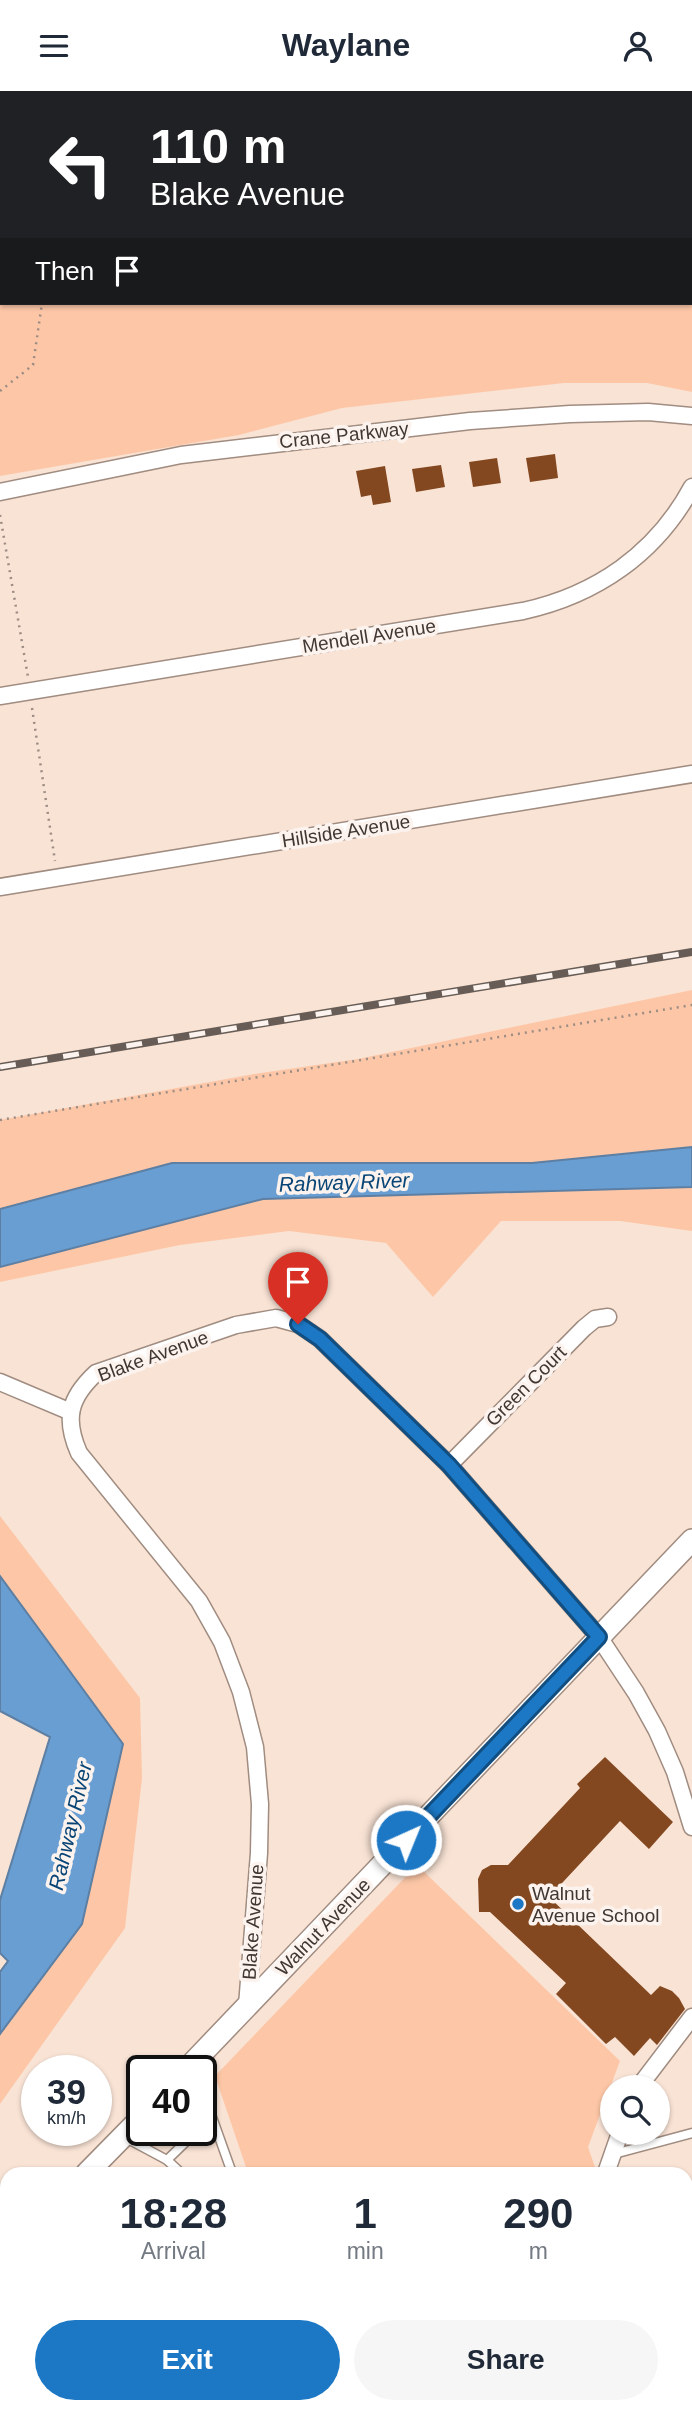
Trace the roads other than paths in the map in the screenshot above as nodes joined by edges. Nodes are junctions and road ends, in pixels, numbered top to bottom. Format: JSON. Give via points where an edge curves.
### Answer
{"nodes":[{"id":1,"x":692,"y":416,"type":"edge"},
{"id":2,"x":692,"y":487,"type":"edge"},
{"id":3,"x":0,"y":492,"type":"edge"},
{"id":4,"x":0,"y":697,"type":"edge"},
{"id":5,"x":692,"y":774,"type":"edge"},
{"id":6,"x":0,"y":887,"type":"edge"},
{"id":7,"x":608,"y":1317,"type":"dead end"},
{"id":8,"x":0,"y":1382,"type":"edge"},
{"id":9,"x":71,"y":1412,"type":"junction"},
{"id":10,"x":449,"y":1465,"type":"junction"},
{"id":11,"x":692,"y":1540,"type":"edge"},
{"id":12,"x":599,"y":1637,"type":"junction"},
{"id":13,"x":692,"y":1828,"type":"edge"},
{"id":14,"x":247,"y":2006,"type":"junction"},
{"id":15,"x":692,"y":2017,"type":"edge"},
{"id":16,"x":200,"y":2055,"type":"edge"},
{"id":17,"x":648,"y":2075,"type":"edge"},
{"id":18,"x":217,"y":2131,"type":"edge"},
{"id":19,"x":126,"y":2133,"type":"edge"},
{"id":20,"x":692,"y":2133,"type":"edge"},
{"id":21,"x":123,"y":2136,"type":"junction"},
{"id":22,"x":616,"y":2145,"type":"edge"},
{"id":23,"x":181,"y":2146,"type":"edge"},
{"id":24,"x":612,"y":2155,"type":"junction"},
{"id":25,"x":167,"y":2160,"type":"junction"},
{"id":26,"x":93,"y":2167,"type":"edge"},
{"id":27,"x":175,"y":2167,"type":"edge"},
{"id":28,"x":230,"y":2167,"type":"edge"},
{"id":29,"x":608,"y":2167,"type":"edge"}],
"edges":[{"from":1,"to":3,"type":"street","name":"Crane Parkway","via":[[648,412],[470,421],[204,451]]},
{"from":2,"to":4,"type":"street","name":"Mendell Avenue","via":[[666,528],[641,553],[603,582],[551,605]]},
{"from":5,"to":6,"type":"street","name":"Hillside Avenue"},
{"from":7,"to":10,"type":"street","name":"Green Court","via":[[595,1319],[584,1328]]},
{"from":8,"to":9,"type":"street"},
{"from":9,"to":10,"type":"street","name":"Blake Avenue","via":[[76,1395],[96,1373],[236,1325],[276,1318],[298,1324],[320,1339]]},
{"from":9,"to":14,"type":"street","name":"Blake Avenue","via":[[72,1437],[79,1453],[199,1601],[222,1642],[241,1692],[255,1747],[260,1804]]},
{"from":10,"to":12,"type":"street","name":"Blake Avenue"},
{"from":11,"to":12,"type":"street","name":"Walnut Avenue"},
{"from":12,"to":13,"type":"street","name":"Blake Avenue","via":[[657,1731],[676,1772]]},
{"from":12,"to":14,"type":"street","name":"Walnut Avenue"},
{"from":14,"to":16,"type":"street","name":"Walnut Avenue"},
{"from":15,"to":17,"type":"street"},
{"from":18,"to":28,"type":"lane"},
{"from":19,"to":21,"type":"street"},
{"from":20,"to":24,"type":"lane"},
{"from":21,"to":25,"type":"lane"},
{"from":21,"to":26,"type":"street"},
{"from":22,"to":24,"type":"street"},
{"from":23,"to":25,"type":"lane"},
{"from":24,"to":29,"type":"street"},
{"from":25,"to":27,"type":"lane"}]}
